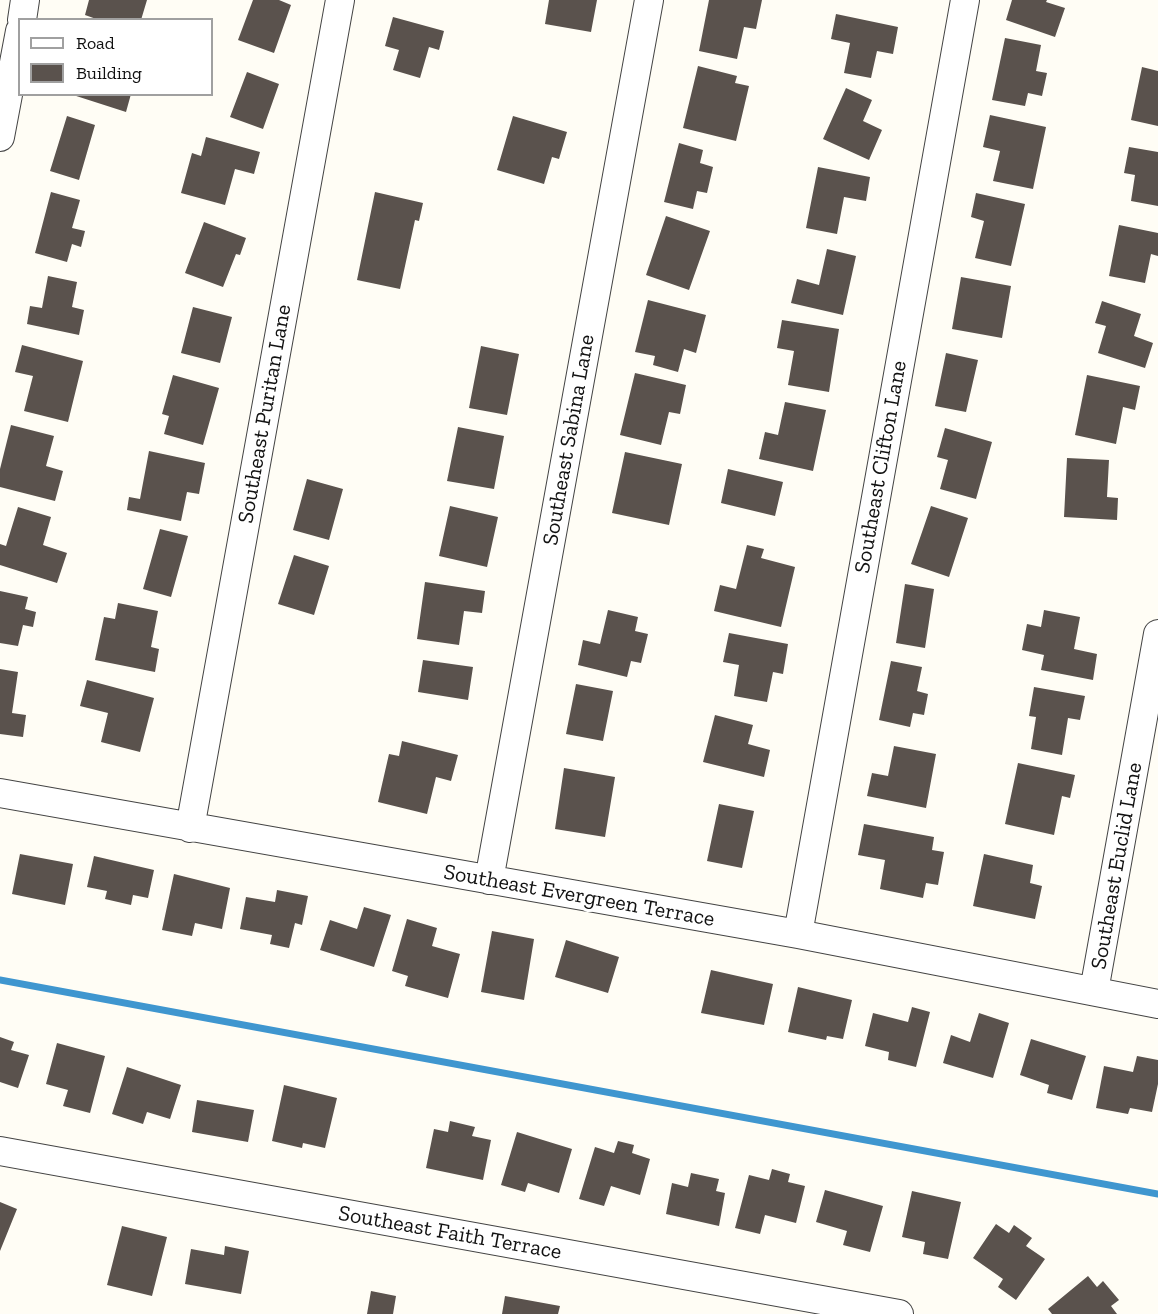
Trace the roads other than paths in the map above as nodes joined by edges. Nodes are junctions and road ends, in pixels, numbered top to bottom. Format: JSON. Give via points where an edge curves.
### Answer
{"nodes":[{"id":1,"x":25,"y":0,"type":"edge"},
{"id":2,"x":340,"y":0,"type":"edge"},
{"id":3,"x":649,"y":0,"type":"edge"},
{"id":4,"x":965,"y":0,"type":"edge"},
{"id":5,"x":22,"y":18,"type":"edge"},
{"id":6,"x":18,"y":42,"type":"edge"},
{"id":7,"x":0,"y":137,"type":"edge"},
{"id":8,"x":1158,"y":634,"type":"edge"},
{"id":9,"x":0,"y":792,"type":"edge"},
{"id":10,"x":190,"y":828,"type":"junction"},
{"id":11,"x":489,"y":880,"type":"junction"},
{"id":12,"x":798,"y":934,"type":"junction"},
{"id":13,"x":1094,"y":991,"type":"junction"},
{"id":14,"x":1158,"y":1004,"type":"edge"},
{"id":15,"x":0,"y":1151,"type":"edge"},
{"id":16,"x":899,"y":1314,"type":"edge"}],
"edges":[{"from":1,"to":5,"type":"street"},
{"from":2,"to":10,"type":"street","name":"Southeast Puritan Lane"},
{"from":3,"to":11,"type":"street","name":"Southeast Sabina Lane"},
{"from":4,"to":12,"type":"street","name":"Southeast Clifton Lane"},
{"from":6,"to":7,"type":"street"},
{"from":8,"to":13,"type":"street","name":"Southeast Euclid Lane"},
{"from":9,"to":10,"type":"street","name":"Southeast Evergreen Terrace"},
{"from":10,"to":11,"type":"street","name":"Southeast Evergreen Terrace"},
{"from":11,"to":12,"type":"street","name":"Southeast Evergreen Terrace"},
{"from":12,"to":13,"type":"street","name":"Southeast Evergreen Terrace"},
{"from":13,"to":14,"type":"street","name":"Southeast Evergreen Terrace"},
{"from":15,"to":16,"type":"street","name":"Southeast Faith Terrace"}]}
